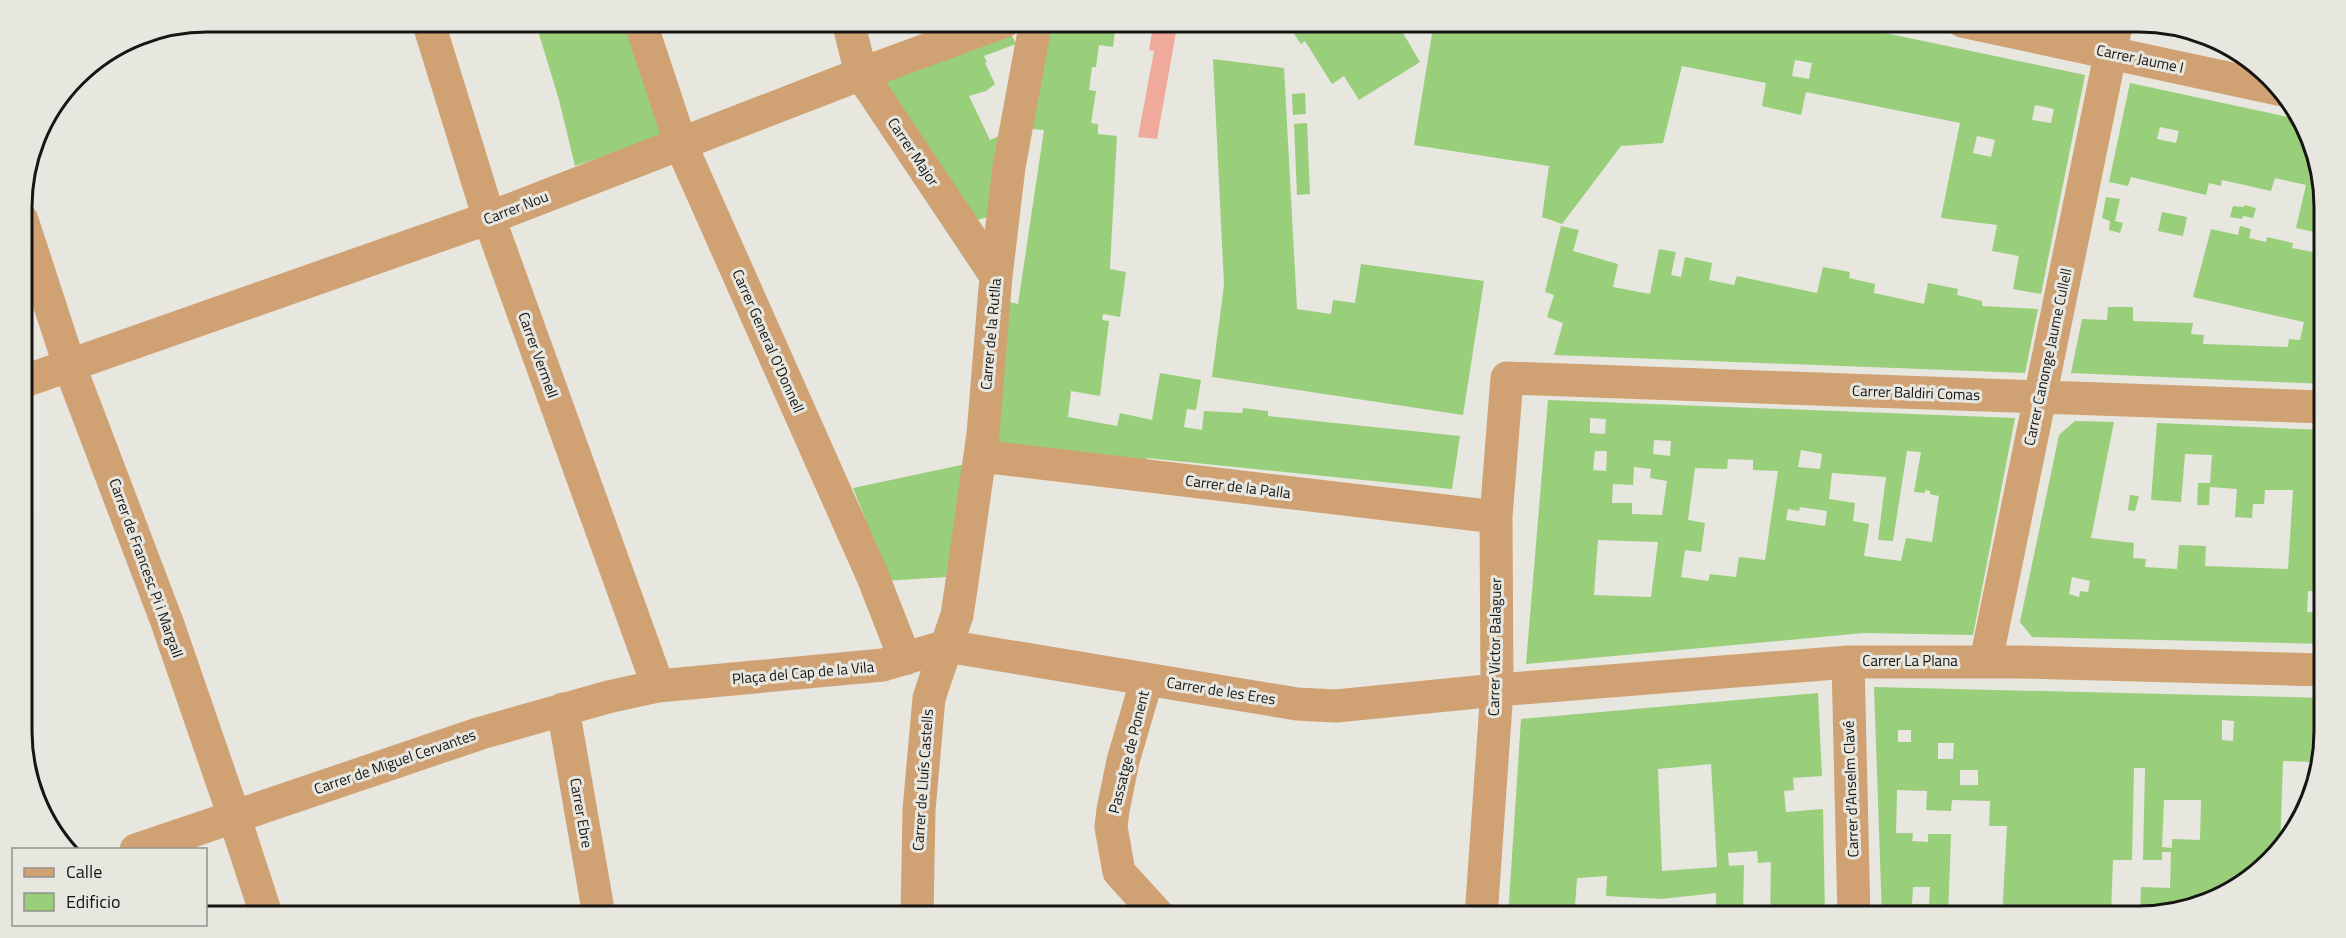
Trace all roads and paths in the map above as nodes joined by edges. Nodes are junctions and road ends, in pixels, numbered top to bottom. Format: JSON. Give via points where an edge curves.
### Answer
{"nodes":[{"id":1,"x":431,"y":32,"type":"edge"},
{"id":2,"x":644,"y":32,"type":"edge"},
{"id":3,"x":851,"y":32,"type":"edge"},
{"id":4,"x":975,"y":32,"type":"edge"},
{"id":5,"x":1034,"y":32,"type":"edge"},
{"id":6,"x":2012,"y":32,"type":"edge"},
{"id":7,"x":2116,"y":32,"type":"edge"},
{"id":8,"x":2111,"y":54,"type":"junction"},
{"id":9,"x":861,"y":74,"type":"junction"},
{"id":10,"x":2266,"y":86,"type":"edge"},
{"id":11,"x":681,"y":145,"type":"junction"},
{"id":12,"x":489,"y":218,"type":"junction"},
{"id":13,"x":32,"y":250,"type":"edge"},
{"id":14,"x":996,"y":276,"type":"junction"},
{"id":15,"x":70,"y":366,"type":"junction"},
{"id":16,"x":1508,"y":378,"type":"joint"},
{"id":17,"x":32,"y":379,"type":"edge"},
{"id":18,"x":2040,"y":397,"type":"junction"},
{"id":19,"x":2314,"y":407,"type":"edge"},
{"id":20,"x":980,"y":456,"type":"junction"},
{"id":21,"x":1496,"y":517,"type":"junction"},
{"id":22,"x":946,"y":646,"type":"junction"},
{"id":23,"x":905,"y":659,"type":"junction"},
{"id":24,"x":1986,"y":661,"type":"junction"},
{"id":25,"x":1848,"y":662,"type":"junction"},
{"id":26,"x":2314,"y":670,"type":"edge"},
{"id":27,"x":1146,"y":679,"type":"junction"},
{"id":28,"x":658,"y":686,"type":"junction"},
{"id":29,"x":1497,"y":690,"type":"junction"},
{"id":30,"x":563,"y":709,"type":"junction"},
{"id":31,"x":234,"y":816,"type":"junction"},
{"id":32,"x":139,"y":848,"type":"edge"},
{"id":33,"x":263,"y":906,"type":"edge"},
{"id":34,"x":597,"y":906,"type":"edge"},
{"id":35,"x":917,"y":906,"type":"edge"},
{"id":36,"x":1150,"y":906,"type":"edge"},
{"id":37,"x":1482,"y":906,"type":"edge"},
{"id":38,"x":1854,"y":906,"type":"edge"}],
"edges":[{"from":1,"to":12,"type":"street","name":"Carrer Vermell"},
{"from":2,"to":11,"type":"street","name":"Carrer General O'Donnell"},
{"from":3,"to":9,"type":"street","name":"Carrer Major"},
{"from":4,"to":9,"type":"street","name":"Carrer Nou"},
{"from":5,"to":14,"type":"street","name":"Carrer de la Rutlla","via":[[1009,167]]},
{"from":6,"to":8,"type":"street","name":"Carrer Jaume I"},
{"from":7,"to":8,"type":"street","name":"Carrer Canonge Jaume Cullell"},
{"from":8,"to":10,"type":"street","name":"Carrer Jaume I"},
{"from":8,"to":18,"type":"street","name":"Carrer Canonge Jaume Cullell"},
{"from":9,"to":11,"type":"street","name":"Carrer Nou"},
{"from":9,"to":14,"type":"street","name":"Carrer Major"},
{"from":11,"to":12,"type":"street","name":"Carrer Nou"},
{"from":11,"to":23,"type":"street","name":"Carrer General O'Donnell","via":[[873,577]]},
{"from":12,"to":15,"type":"street","name":"Carrer Nou"},
{"from":12,"to":28,"type":"street","name":"Carrer Vermell"},
{"from":13,"to":15,"type":"street","name":"Carrer de Francesc Pi i Margall"},
{"from":14,"to":20,"type":"street","name":"Carrer de la Rutlla"},
{"from":15,"to":17,"type":"street","name":"Carrer Nou"},
{"from":15,"to":31,"type":"street","name":"Carrer de Francesc Pi i Margall","via":[[167,622]]},
{"from":16,"to":18,"type":"street","name":"Carrer Baldiri Comas"},
{"from":16,"to":21,"type":"street","name":"Carrer Victor Balaguer"},
{"from":18,"to":19,"type":"street","name":"Carrer Baldiri Comas"},
{"from":18,"to":24,"type":"street","name":"Carrer Canonge Jaume Cullell"},
{"from":20,"to":21,"type":"street","name":"Carrer de la Palla"},
{"from":20,"to":22,"type":"street","name":"Carrer de la Rutlla","via":[[957,615]]},
{"from":21,"to":29,"type":"street","name":"Carrer Victor Balaguer"},
{"from":22,"to":23,"type":"street","name":"Plaça del Cap de la Vila"},
{"from":22,"to":27,"type":"street","name":"Carrer de les Eres"},
{"from":22,"to":35,"type":"street","name":"Carrer de Lluís Castells","via":[[929,698],[919,810]]},
{"from":23,"to":28,"type":"street","name":"Plaça del Cap de la Vila","via":[[883,665]]},
{"from":24,"to":25,"type":"street","name":"Carrer La Plana"},
{"from":24,"to":26,"type":"street","name":"Carrer La Plana"},
{"from":25,"to":29,"type":"street","name":"Carrer La Plana"},
{"from":25,"to":38,"type":"street","name":"Carrer d'Anselm Clavé"},
{"from":27,"to":29,"type":"street","name":"Carrer de les Eres","via":[[1297,704],[1336,706]]},
{"from":27,"to":36,"type":"street","name":"Passatge de Ponent","via":[[1123,761],[1112,827],[1119,872]]},
{"from":28,"to":30,"type":"street","name":"Carrer de Miguel Cervantes"},
{"from":29,"to":37,"type":"street","name":"Carrer Victor Balaguer"},
{"from":30,"to":31,"type":"street","name":"Carrer de Miguel Cervantes"},
{"from":30,"to":34,"type":"street","name":"Carrer Ebre"},
{"from":31,"to":32,"type":"street","name":"Carrer de Miguel Cervantes"},
{"from":31,"to":33,"type":"street","name":"Carrer de Francesc Pi i Margall"}]}
